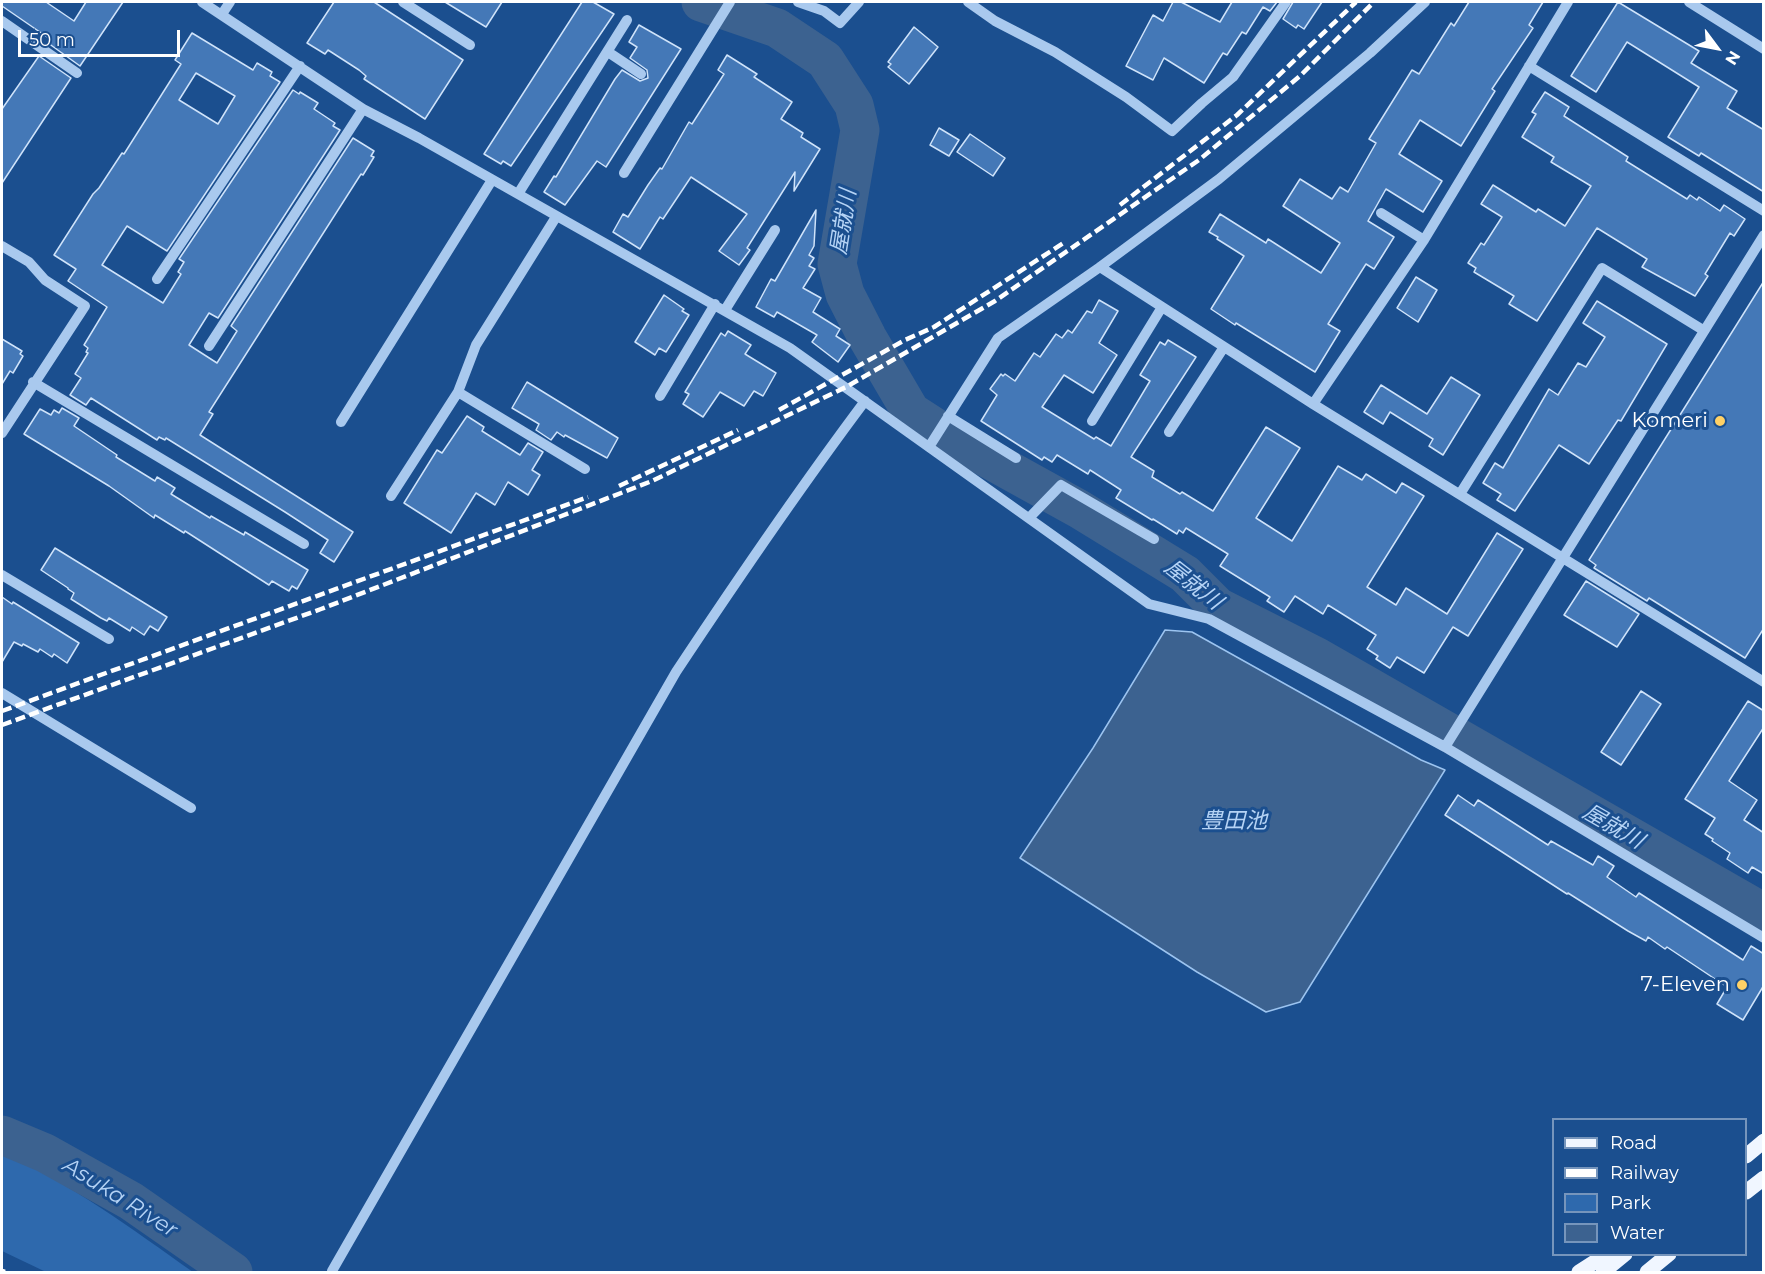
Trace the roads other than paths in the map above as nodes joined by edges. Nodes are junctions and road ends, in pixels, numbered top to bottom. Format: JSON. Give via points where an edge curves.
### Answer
{"nodes":[{"id":1,"x":202,"y":2,"type":"edge"},
{"id":2,"x":230,"y":2,"type":"edge"},
{"id":3,"x":403,"y":2,"type":"edge"},
{"id":4,"x":730,"y":2,"type":"edge"},
{"id":5,"x":798,"y":2,"type":"edge"},
{"id":6,"x":859,"y":2,"type":"edge"},
{"id":7,"x":968,"y":2,"type":"edge"},
{"id":8,"x":1286,"y":2,"type":"edge"},
{"id":9,"x":1425,"y":2,"type":"edge"},
{"id":10,"x":1568,"y":2,"type":"edge"},
{"id":11,"x":1689,"y":2,"type":"edge"},
{"id":12,"x":222,"y":14,"type":"junction"},
{"id":13,"x":627,"y":20,"type":"dead end"},
{"id":14,"x":2,"y":21,"type":"edge"},
{"id":15,"x":470,"y":45,"type":"dead end"},
{"id":16,"x":1764,"y":49,"type":"edge"},
{"id":17,"x":608,"y":52,"type":"junction"},
{"id":18,"x":300,"y":66,"type":"junction"},
{"id":19,"x":1529,"y":66,"type":"junction"},
{"id":20,"x":77,"y":74,"type":"dead end"},
{"id":21,"x":642,"y":74,"type":"dead end"},
{"id":22,"x":363,"y":109,"type":"junction"},
{"id":23,"x":624,"y":173,"type":"dead end"},
{"id":24,"x":492,"y":180,"type":"junction"},
{"id":25,"x":518,"y":194,"type":"junction"},
{"id":26,"x":1764,"y":211,"type":"edge"},
{"id":27,"x":1381,"y":213,"type":"dead end"},
{"id":28,"x":556,"y":217,"type":"junction"},
{"id":29,"x":775,"y":230,"type":"dead end"},
{"id":30,"x":1764,"y":235,"type":"edge"},
{"id":31,"x":1425,"y":240,"type":"junction"},
{"id":32,"x":2,"y":246,"type":"edge"},
{"id":33,"x":1100,"y":267,"type":"junction"},
{"id":34,"x":156,"y":279,"type":"dead end"},
{"id":35,"x":715,"y":304,"type":"junction"},
{"id":36,"x":1162,"y":307,"type":"junction"},
{"id":37,"x":725,"y":310,"type":"junction"},
{"id":38,"x":1703,"y":330,"type":"junction"},
{"id":39,"x":209,"y":346,"type":"dead end"},
{"id":40,"x":1224,"y":347,"type":"junction"},
{"id":41,"x":33,"y":382,"type":"junction"},
{"id":42,"x":458,"y":392,"type":"junction"},
{"id":43,"x":660,"y":396,"type":"dead end"},
{"id":44,"x":865,"y":401,"type":"junction"},
{"id":45,"x":1313,"y":404,"type":"junction"},
{"id":46,"x":947,"y":419,"type":"junction"},
{"id":47,"x":1092,"y":421,"type":"dead end"},
{"id":48,"x":341,"y":422,"type":"dead end"},
{"id":49,"x":1169,"y":432,"type":"dead end"},
{"id":50,"x":2,"y":433,"type":"edge"},
{"id":51,"x":932,"y":442,"type":"junction"},
{"id":52,"x":1016,"y":458,"type":"dead end"},
{"id":53,"x":585,"y":469,"type":"dead end"},
{"id":54,"x":1460,"y":494,"type":"junction"},
{"id":55,"x":391,"y":496,"type":"dead end"},
{"id":56,"x":1029,"y":518,"type":"junction"},
{"id":57,"x":1154,"y":539,"type":"dead end"},
{"id":58,"x":304,"y":544,"type":"dead end"},
{"id":59,"x":1563,"y":559,"type":"junction"},
{"id":60,"x":2,"y":575,"type":"edge"},
{"id":61,"x":109,"y":639,"type":"dead end"},
{"id":62,"x":1764,"y":682,"type":"edge"},
{"id":63,"x":2,"y":693,"type":"edge"},
{"id":64,"x":1445,"y":747,"type":"junction"},
{"id":65,"x":191,"y":808,"type":"dead end"},
{"id":66,"x":1764,"y":938,"type":"edge"},
{"id":67,"x":1764,"y":1141,"type":"edge"},
{"id":68,"x":1747,"y":1155,"type":"edge"},
{"id":69,"x":1764,"y":1178,"type":"edge"},
{"id":70,"x":1747,"y":1191,"type":"edge"},
{"id":71,"x":1604,"y":1256,"type":"edge"},
{"id":72,"x":1623,"y":1256,"type":"edge"},
{"id":73,"x":1667,"y":1256,"type":"edge"},
{"id":74,"x":332,"y":1271,"type":"dead end"},
{"id":75,"x":1579,"y":1272,"type":"edge"},
{"id":76,"x":1603,"y":1272,"type":"edge"},
{"id":77,"x":1647,"y":1272,"type":"edge"}],
"edges":[{"from":1,"to":12,"type":"street"},
{"from":2,"to":12,"type":"street"},
{"from":3,"to":15,"type":"street"},
{"from":4,"to":23,"type":"street"},
{"from":5,"to":6,"type":"street","via":[[824,11],[840,23]]},
{"from":7,"to":8,"type":"street","via":[[1126,97],[1172,131],[1233,77]]},
{"from":9,"to":33,"type":"street","via":[[1219,179]]},
{"from":10,"to":19,"type":"street"},
{"from":11,"to":16,"type":"street"},
{"from":12,"to":18,"type":"street"},
{"from":13,"to":17,"type":"street"},
{"from":14,"to":20,"type":"street"},
{"from":17,"to":21,"type":"street"},
{"from":17,"to":25,"type":"street"},
{"from":18,"to":22,"type":"street"},
{"from":18,"to":34,"type":"street"},
{"from":19,"to":26,"type":"street"},
{"from":19,"to":31,"type":"street"},
{"from":22,"to":24,"type":"street"},
{"from":22,"to":39,"type":"street"},
{"from":24,"to":25,"type":"street"},
{"from":24,"to":48,"type":"street"},
{"from":25,"to":28,"type":"street"},
{"from":27,"to":31,"type":"street"},
{"from":28,"to":35,"type":"street"},
{"from":28,"to":42,"type":"street","via":[[476,345]]},
{"from":29,"to":37,"type":"street"},
{"from":30,"to":38,"type":"street"},
{"from":31,"to":45,"type":"street"},
{"from":32,"to":41,"type":"street","via":[[85,306]]},
{"from":33,"to":36,"type":"street"},
{"from":33,"to":46,"type":"street","via":[[998,338]]},
{"from":35,"to":37,"type":"street"},
{"from":35,"to":43,"type":"street"},
{"from":36,"to":40,"type":"street"},
{"from":36,"to":47,"type":"street"},
{"from":37,"to":44,"type":"street","via":[[790,348]]},
{"from":38,"to":54,"type":"street","via":[[1602,268]]},
{"from":38,"to":59,"type":"street"},
{"from":40,"to":45,"type":"street"},
{"from":40,"to":49,"type":"street"},
{"from":41,"to":50,"type":"street"},
{"from":41,"to":58,"type":"street"},
{"from":42,"to":53,"type":"street"},
{"from":42,"to":55,"type":"street"},
{"from":44,"to":51,"type":"street"},
{"from":44,"to":74,"type":"street","via":[[676,672]]},
{"from":45,"to":54,"type":"street"},
{"from":46,"to":51,"type":"street"},
{"from":46,"to":52,"type":"street"},
{"from":51,"to":56,"type":"street"},
{"from":54,"to":59,"type":"street"},
{"from":56,"to":57,"type":"street","via":[[1061,485]]},
{"from":56,"to":64,"type":"street","via":[[1149,604],[1209,619]]},
{"from":59,"to":62,"type":"street"},
{"from":59,"to":64,"type":"street"},
{"from":60,"to":61,"type":"street"},
{"from":63,"to":65,"type":"street"},
{"from":64,"to":66,"type":"street"},
{"from":67,"to":68,"type":"main road"},
{"from":69,"to":70,"type":"main road"},
{"from":71,"to":75,"type":"main road"},
{"from":72,"to":76,"type":"main road"},
{"from":73,"to":77,"type":"main road"}]}
